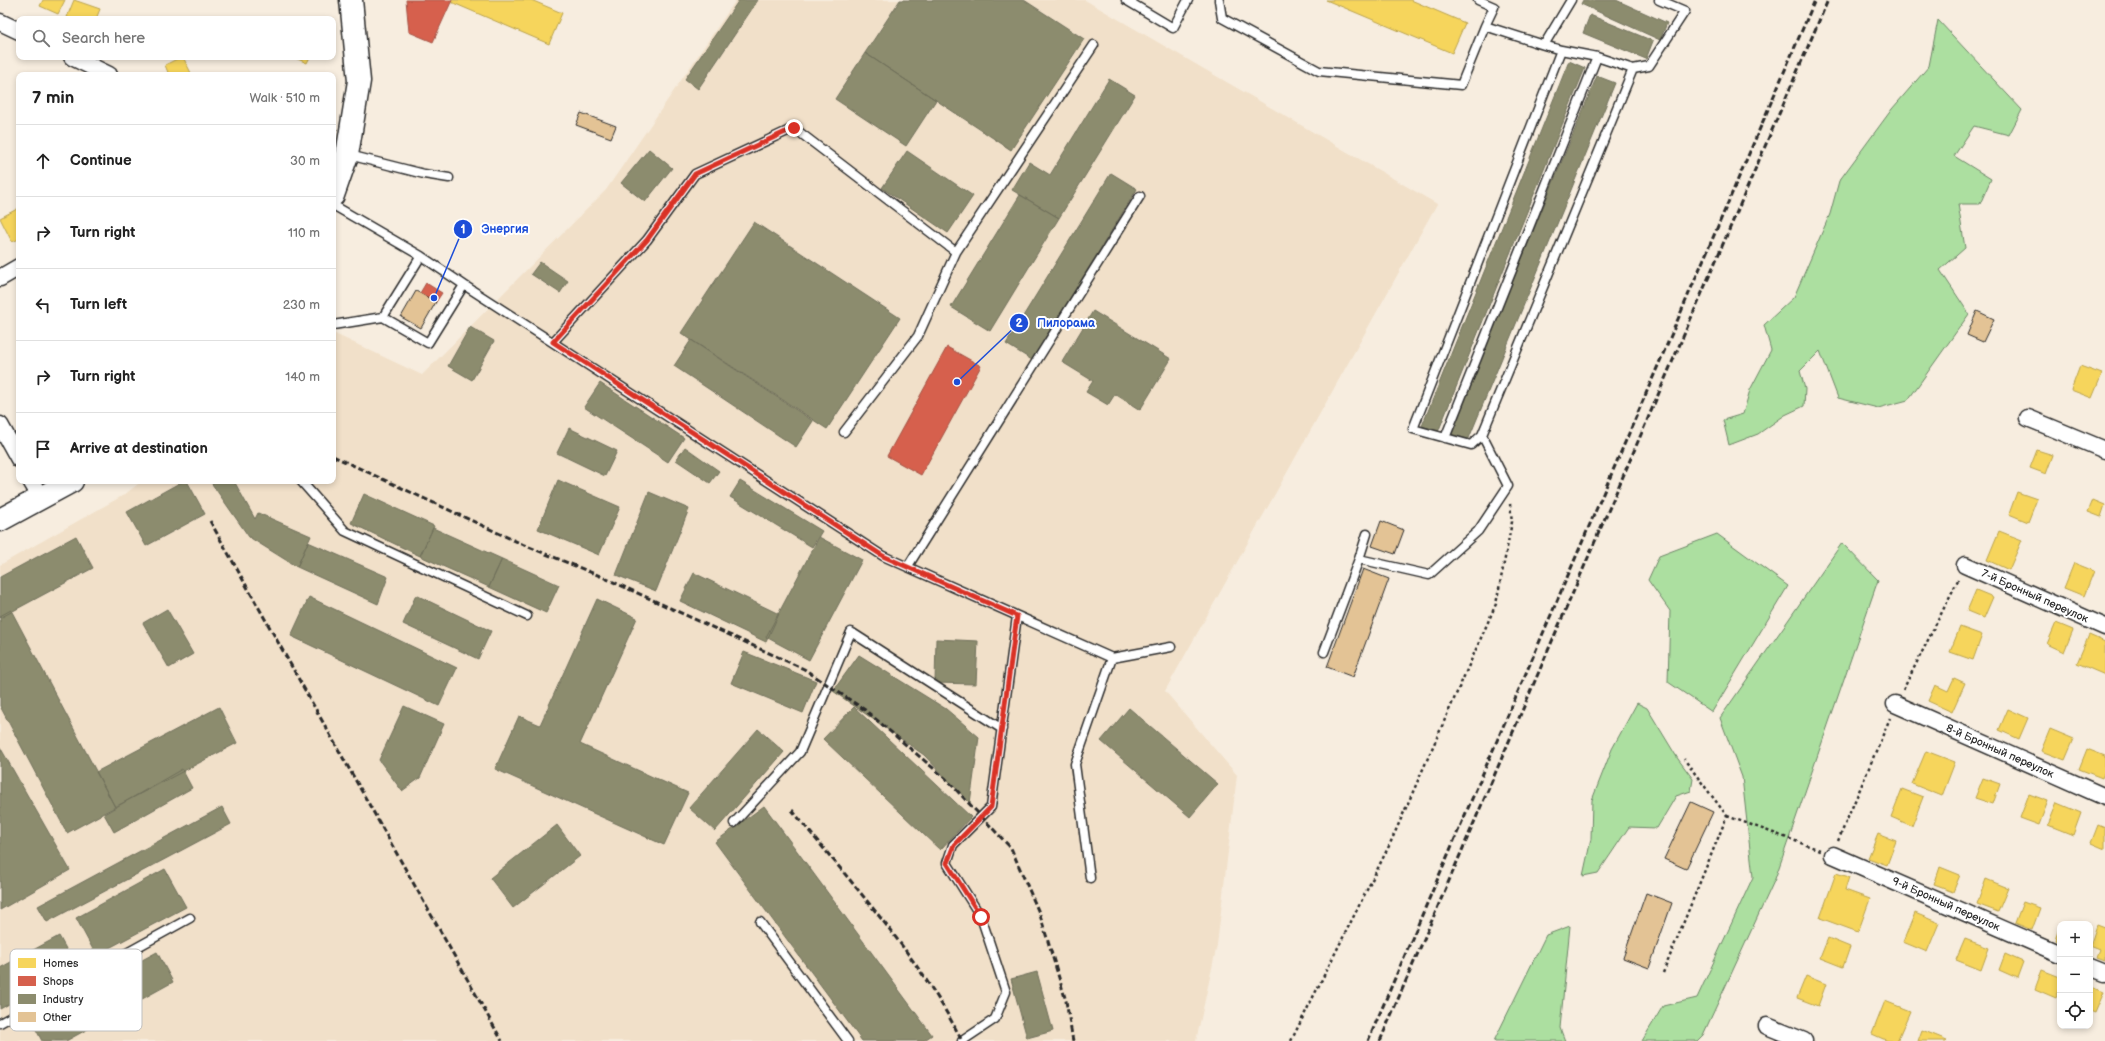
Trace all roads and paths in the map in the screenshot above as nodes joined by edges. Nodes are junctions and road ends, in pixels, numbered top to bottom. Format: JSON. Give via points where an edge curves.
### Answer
{"nodes":[{"id":1,"x":351,"y":0,"type":"edge"},
{"id":2,"x":1126,"y":0,"type":"edge"},
{"id":3,"x":1188,"y":0,"type":"edge"},
{"id":4,"x":1219,"y":0,"type":"edge"},
{"id":5,"x":1478,"y":0,"type":"edge"},
{"id":6,"x":1571,"y":0,"type":"edge"},
{"id":7,"x":1659,"y":0,"type":"edge"},
{"id":8,"x":0,"y":22,"type":"edge"},
{"id":9,"x":1485,"y":26,"type":"junction"},
{"id":10,"x":16,"y":30,"type":"edge"},
{"id":11,"x":1094,"y":45,"type":"dead end"},
{"id":12,"x":1544,"y":45,"type":"junction"},
{"id":13,"x":1561,"y":50,"type":"junction"},
{"id":14,"x":1597,"y":57,"type":"junction"},
{"id":15,"x":78,"y":60,"type":"edge"},
{"id":16,"x":1633,"y":69,"type":"junction"},
{"id":17,"x":103,"y":72,"type":"edge"},
{"id":18,"x":347,"y":155,"type":"junction"},
{"id":19,"x":449,"y":178,"type":"dead end"},
{"id":20,"x":336,"y":186,"type":"edge"},
{"id":21,"x":1140,"y":196,"type":"dead end"},
{"id":22,"x":336,"y":208,"type":"edge"},
{"id":23,"x":956,"y":252,"type":"junction"},
{"id":24,"x":421,"y":256,"type":"junction"},
{"id":25,"x":16,"y":269,"type":"edge"},
{"id":26,"x":0,"y":278,"type":"edge"},
{"id":27,"x":464,"y":285,"type":"junction"},
{"id":28,"x":382,"y":317,"type":"junction"},
{"id":29,"x":336,"y":325,"type":"edge"},
{"id":30,"x":553,"y":342,"type":"junction"},
{"id":31,"x":2028,"y":418,"type":"dead end"},
{"id":32,"x":0,"y":425,"type":"edge"},
{"id":33,"x":844,"y":432,"type":"dead end"},
{"id":34,"x":1482,"y":435,"type":"junction"},
{"id":35,"x":1445,"y":438,"type":"junction"},
{"id":36,"x":2105,"y":450,"type":"edge"},
{"id":37,"x":16,"y":454,"type":"edge"},
{"id":38,"x":60,"y":484,"type":"edge"},
{"id":39,"x":304,"y":484,"type":"edge"},
{"id":40,"x":1508,"y":486,"type":"junction"},
{"id":41,"x":36,"y":490,"type":"edge"},
{"id":42,"x":0,"y":520,"type":"edge"},
{"id":43,"x":1368,"y":534,"type":"dead end"},
{"id":44,"x":1359,"y":559,"type":"junction"},
{"id":45,"x":1965,"y":565,"type":"joint"},
{"id":46,"x":908,"y":566,"type":"junction"},
{"id":47,"x":527,"y":616,"type":"dead end"},
{"id":48,"x":1017,"y":616,"type":"junction"},
{"id":49,"x":2105,"y":627,"type":"edge"},
{"id":50,"x":1171,"y":647,"type":"dead end"},
{"id":51,"x":1324,"y":652,"type":"dead end"},
{"id":52,"x":1112,"y":658,"type":"junction"},
{"id":53,"x":1895,"y":704,"type":"junction"},
{"id":54,"x":1002,"y":730,"type":"junction"},
{"id":55,"x":1684,"y":759,"type":"dead end"},
{"id":56,"x":2105,"y":797,"type":"edge"},
{"id":57,"x":1727,"y":816,"type":"junction"},
{"id":58,"x":734,"y":823,"type":"dead end"},
{"id":59,"x":1833,"y":855,"type":"junction"},
{"id":60,"x":1090,"y":878,"type":"dead end"},
{"id":61,"x":190,"y":918,"type":"dead end"},
{"id":62,"x":760,"y":922,"type":"dead end"},
{"id":63,"x":134,"y":949,"type":"edge"},
{"id":64,"x":2057,"y":953,"type":"edge"},
{"id":65,"x":2093,"y":968,"type":"edge"},
{"id":66,"x":1663,"y":973,"type":"dead end"},
{"id":67,"x":2105,"y":973,"type":"edge"},
{"id":68,"x":10,"y":1017,"type":"edge"},
{"id":69,"x":0,"y":1023,"type":"edge"},
{"id":70,"x":1767,"y":1026,"type":"dead end"},
{"id":71,"x":848,"y":1041,"type":"edge"},
{"id":72,"x":962,"y":1041,"type":"edge"},
{"id":73,"x":1291,"y":1041,"type":"edge"},
{"id":74,"x":1804,"y":1041,"type":"edge"}],
"edges":[{"from":1,"to":18,"type":"main road","via":[[359,82]]},
{"from":2,"to":3,"type":"lane","via":[[1173,28]]},
{"from":4,"to":9,"type":"lane","via":[[1222,18],[1319,71],[1461,85]]},
{"from":5,"to":9,"type":"lane","via":[[1494,7]]},
{"from":6,"to":12,"type":"lane"},
{"from":7,"to":16,"type":"lane","via":[[1686,11],[1649,66]]},
{"from":8,"to":10,"type":"street"},
{"from":9,"to":12,"type":"lane"},
{"from":11,"to":23,"type":"lane"},
{"from":12,"to":13,"type":"lane"},
{"from":13,"to":14,"type":"lane"},
{"from":13,"to":35,"type":"lane","via":[[1413,429]]},
{"from":14,"to":16,"type":"lane"},
{"from":14,"to":35,"type":"lane"},
{"from":15,"to":17,"type":"street"},
{"from":16,"to":34,"type":"lane"},
{"from":18,"to":19,"type":"lane"},
{"from":18,"to":20,"type":"main road"},
{"from":21,"to":46,"type":"lane"},
{"from":22,"to":24,"type":"lane"},
{"from":23,"to":30,"type":"lane","via":[[794,128],[695,174],[647,240]]},
{"from":23,"to":33,"type":"lane","via":[[918,336]]},
{"from":24,"to":27,"type":"lane"},
{"from":24,"to":28,"type":"lane"},
{"from":25,"to":26,"type":"street"},
{"from":27,"to":28,"type":"lane","via":[[428,343]]},
{"from":27,"to":30,"type":"lane"},
{"from":28,"to":29,"type":"lane"},
{"from":30,"to":46,"type":"lane","via":[[883,556]]},
{"from":31,"to":36,"type":"street"},
{"from":32,"to":37,"type":"street"},
{"from":34,"to":35,"type":"lane","via":[[1471,445]]},
{"from":34,"to":40,"type":"lane"},
{"from":38,"to":41,"type":"main road"},
{"from":39,"to":47,"type":"lane","via":[[345,531]]},
{"from":40,"to":44,"type":"lane","via":[[1478,531],[1429,575]]},
{"from":40,"to":73,"type":"path","via":[[1512,522],[1496,604],[1389,846]]},
{"from":41,"to":42,"type":"main road"},
{"from":43,"to":44,"type":"lane"},
{"from":44,"to":51,"type":"lane"},
{"from":45,"to":49,"type":"street","name":"7-й Бронный переулок"},
{"from":45,"to":53,"type":"path"},
{"from":46,"to":48,"type":"lane"},
{"from":48,"to":52,"type":"lane"},
{"from":48,"to":54,"type":"lane"},
{"from":50,"to":52,"type":"lane"},
{"from":52,"to":60,"type":"lane","via":[[1075,764]]},
{"from":53,"to":56,"type":"street","name":"8-й Бронный переулок"},
{"from":53,"to":59,"type":"path"},
{"from":54,"to":58,"type":"lane","via":[[851,632],[800,752]]},
{"from":54,"to":72,"type":"lane","via":[[991,807],[954,845],[947,863],[981,917],[1006,992],[995,1019]]},
{"from":55,"to":57,"type":"path"},
{"from":57,"to":59,"type":"path"},
{"from":57,"to":66,"type":"path"},
{"from":59,"to":64,"type":"street","name":"9-й Бронный переулок"},
{"from":61,"to":63,"type":"lane"},
{"from":62,"to":71,"type":"lane"},
{"from":65,"to":67,"type":"street"},
{"from":68,"to":69,"type":"lane"},
{"from":70,"to":74,"type":"street"}]}
